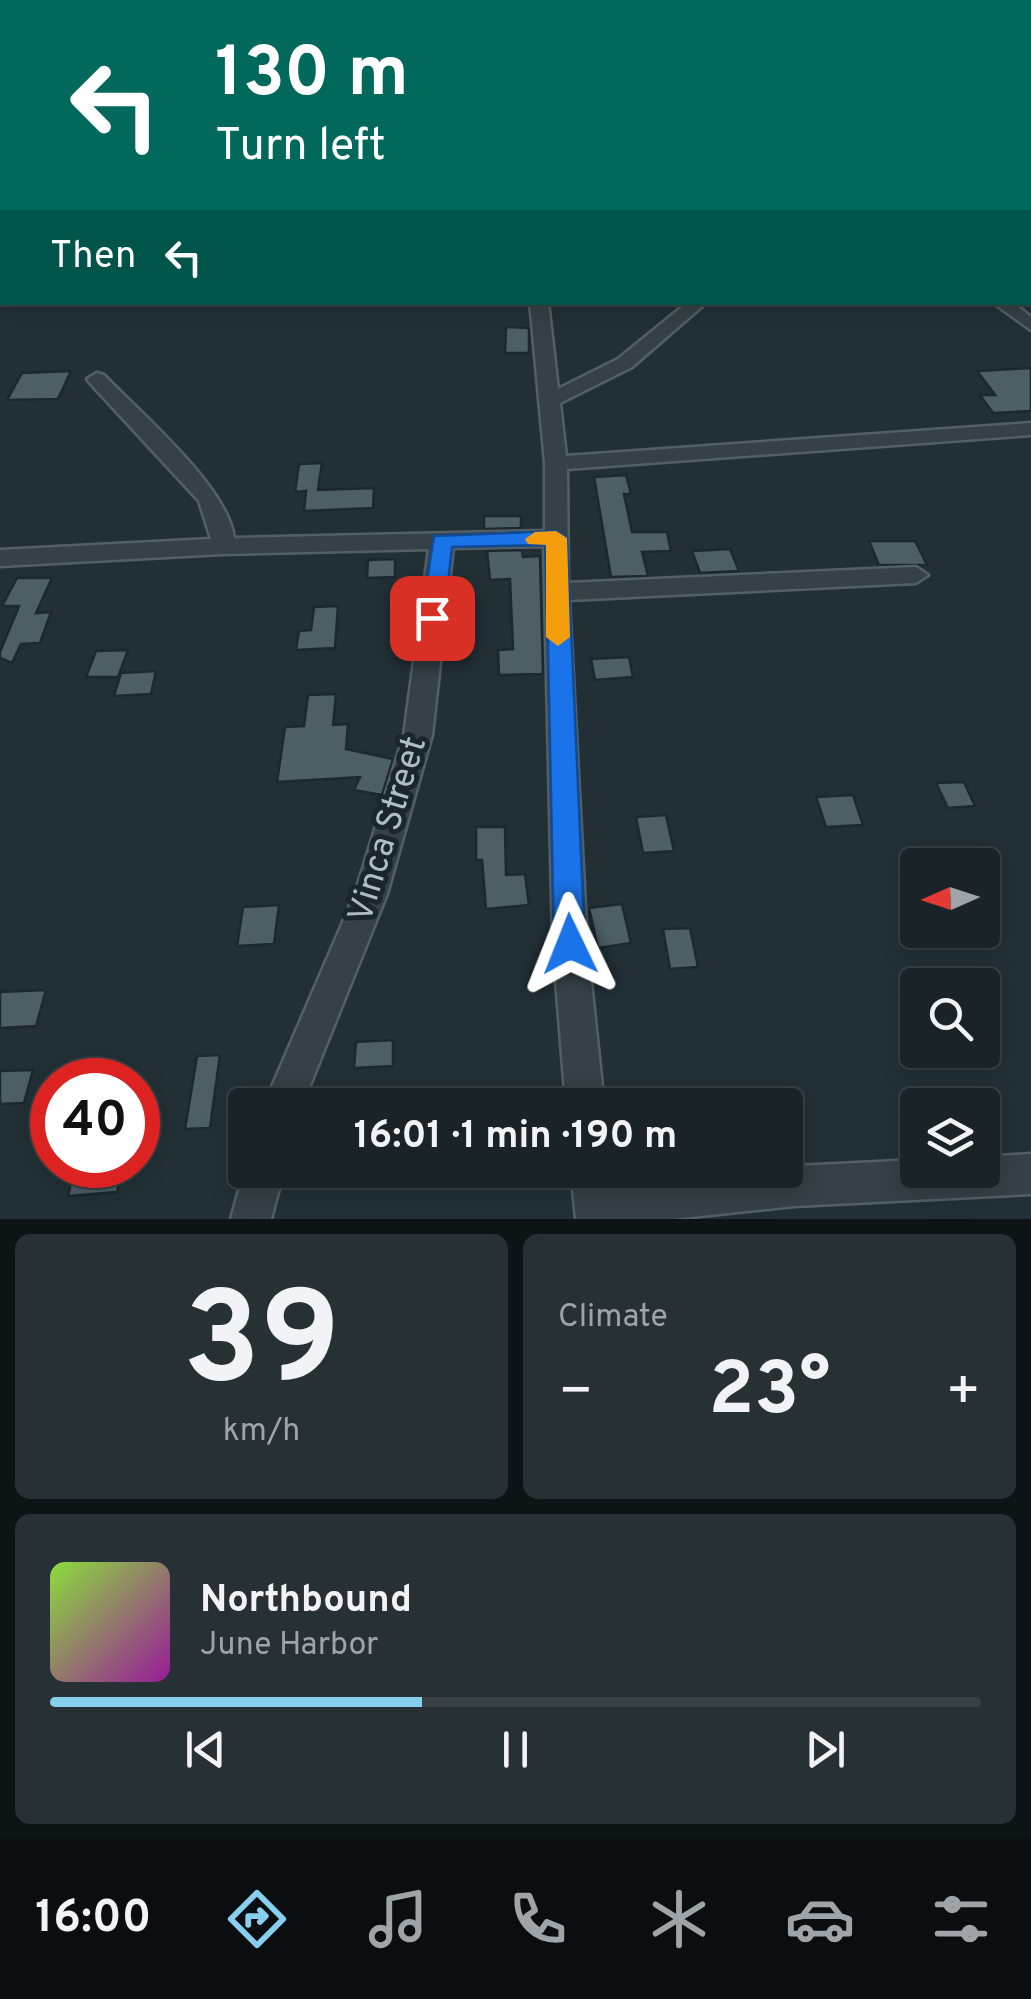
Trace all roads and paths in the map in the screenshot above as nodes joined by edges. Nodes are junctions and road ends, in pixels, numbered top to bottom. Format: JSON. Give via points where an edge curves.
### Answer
{"nodes":[{"id":1,"x":540,"y":305,"type":"edge"},
{"id":2,"x":696,"y":305,"type":"edge"},
{"id":3,"x":1004,"y":305,"type":"edge"},
{"id":4,"x":1031,"y":325,"type":"edge"},
{"id":5,"x":98,"y":380,"type":"dead end"},
{"id":6,"x":551,"y":400,"type":"junction"},
{"id":7,"x":1031,"y":429,"type":"edge"},
{"id":8,"x":556,"y":463,"type":"junction"},
{"id":9,"x":556,"y":538,"type":"junction"},
{"id":10,"x":442,"y":540,"type":"junction"},
{"id":11,"x":224,"y":546,"type":"junction"},
{"id":12,"x":0,"y":558,"type":"edge"},
{"id":13,"x":916,"y":575,"type":"dead end"},
{"id":14,"x":556,"y":592,"type":"junction"},
{"id":15,"x":290,"y":1088,"type":"edge"},
{"id":16,"x":583,"y":1088,"type":"edge"},
{"id":17,"x":1031,"y":1174,"type":"edge"},
{"id":18,"x":259,"y":1188,"type":"edge"},
{"id":19,"x":594,"y":1199,"type":"edge"},
{"id":20,"x":251,"y":1219,"type":"edge"}],
"edges":[{"from":1,"to":6,"type":"street"},
{"from":2,"to":6,"type":"street","via":[[625,363]]},
{"from":3,"to":4,"type":"street"},
{"from":5,"to":11,"type":"street","via":[[209,498]]},
{"from":6,"to":8,"type":"street"},
{"from":7,"to":8,"type":"street"},
{"from":8,"to":9,"type":"street"},
{"from":9,"to":10,"type":"street"},
{"from":9,"to":14,"type":"street"},
{"from":10,"to":11,"type":"street"},
{"from":10,"to":15,"type":"street","name":"Vinca Street","via":[[418,734],[372,894]]},
{"from":11,"to":12,"type":"street"},
{"from":13,"to":14,"type":"street"},
{"from":14,"to":16,"type":"street","via":[[570,944]]},
{"from":17,"to":19,"type":"street"},
{"from":18,"to":20,"type":"street"}]}
